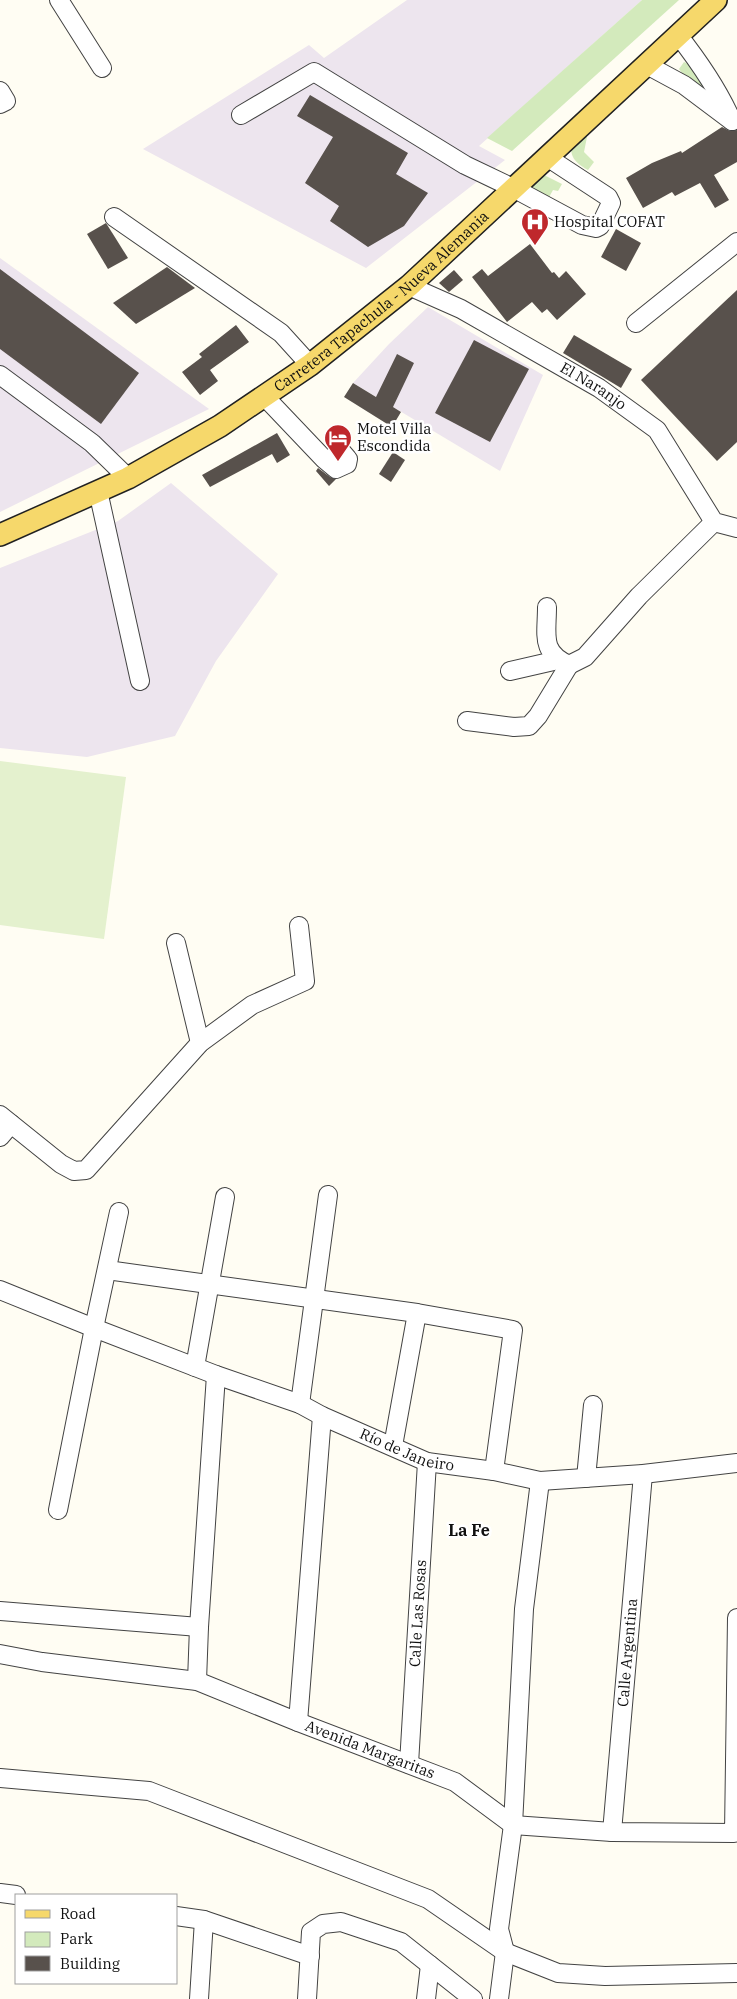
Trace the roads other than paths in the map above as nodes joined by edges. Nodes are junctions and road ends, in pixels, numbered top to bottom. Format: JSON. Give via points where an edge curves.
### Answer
{"nodes":[{"id":1,"x":59,"y":0,"type":"edge"},
{"id":2,"x":716,"y":0,"type":"edge"},
{"id":3,"x":678,"y":35,"type":"junction"},
{"id":4,"x":647,"y":65,"type":"junction"},
{"id":5,"x":102,"y":68,"type":"dead end"},
{"id":6,"x":241,"y":115,"type":"dead end"},
{"id":7,"x":547,"y":157,"type":"junction"},
{"id":8,"x":515,"y":189,"type":"junction"},
{"id":9,"x":114,"y":217,"type":"dead end"},
{"id":10,"x":737,"y":242,"type":"edge"},
{"id":11,"x":409,"y":286,"type":"junction"},
{"id":12,"x":636,"y":323,"type":"dead end"},
{"id":13,"x":310,"y":365,"type":"junction"},
{"id":14,"x":0,"y":374,"type":"edge"},
{"id":15,"x":265,"y":397,"type":"junction"},
{"id":16,"x":328,"y":462,"type":"dead end"},
{"id":17,"x":128,"y":478,"type":"junction"},
{"id":18,"x":98,"y":492,"type":"junction"},
{"id":19,"x":714,"y":522,"type":"junction"},
{"id":20,"x":737,"y":528,"type":"edge"},
{"id":21,"x":0,"y":534,"type":"edge"},
{"id":22,"x":547,"y":607,"type":"dead end"},
{"id":23,"x":563,"y":663,"type":"junction"},
{"id":24,"x":510,"y":671,"type":"dead end"},
{"id":25,"x":140,"y":681,"type":"dead end"},
{"id":26,"x":467,"y":721,"type":"dead end"},
{"id":27,"x":299,"y":926,"type":"dead end"},
{"id":28,"x":176,"y":943,"type":"dead end"},
{"id":29,"x":200,"y":1043,"type":"junction"},
{"id":30,"x":4,"y":1125,"type":"edge"},
{"id":31,"x":328,"y":1195,"type":"dead end"},
{"id":32,"x":225,"y":1198,"type":"dead end"},
{"id":33,"x":119,"y":1212,"type":"dead end"},
{"id":34,"x":106,"y":1270,"type":"junction"},
{"id":35,"x":210,"y":1283,"type":"junction"},
{"id":36,"x":0,"y":1290,"type":"edge"},
{"id":37,"x":314,"y":1299,"type":"junction"},
{"id":38,"x":417,"y":1313,"type":"junction"},
{"id":39,"x":94,"y":1328,"type":"junction"},
{"id":40,"x":194,"y":1367,"type":"junction"},
{"id":41,"x":216,"y":1375,"type":"junction"},
{"id":42,"x":300,"y":1404,"type":"junction"},
{"id":43,"x":593,"y":1406,"type":"dead end"},
{"id":44,"x":322,"y":1416,"type":"junction"},
{"id":45,"x":392,"y":1446,"type":"junction"},
{"id":46,"x":427,"y":1462,"type":"junction"},
{"id":47,"x":737,"y":1463,"type":"edge"},
{"id":48,"x":494,"y":1471,"type":"junction"},
{"id":49,"x":643,"y":1474,"type":"junction"},
{"id":50,"x":586,"y":1478,"type":"junction"},
{"id":51,"x":540,"y":1481,"type":"junction"},
{"id":52,"x":58,"y":1510,"type":"dead end"},
{"id":53,"x":0,"y":1611,"type":"edge"},
{"id":54,"x":737,"y":1618,"type":"edge"},
{"id":55,"x":198,"y":1627,"type":"junction"},
{"id":56,"x":0,"y":1654,"type":"edge"},
{"id":57,"x":198,"y":1681,"type":"junction"},
{"id":58,"x":298,"y":1722,"type":"junction"},
{"id":59,"x":410,"y":1764,"type":"junction"},
{"id":60,"x":0,"y":1778,"type":"edge"},
{"id":61,"x":514,"y":1825,"type":"junction"},
{"id":62,"x":612,"y":1832,"type":"junction"},
{"id":63,"x":0,"y":1893,"type":"edge"},
{"id":64,"x":15,"y":1896,"type":"edge"},
{"id":65,"x":178,"y":1916,"type":"edge"},
{"id":66,"x":204,"y":1920,"type":"junction"},
{"id":67,"x":505,"y":1952,"type":"junction"},
{"id":68,"x":310,"y":1956,"type":"junction"},
{"id":69,"x":430,"y":1965,"type":"junction"},
{"id":70,"x":737,"y":1973,"type":"edge"},
{"id":71,"x":198,"y":1999,"type":"edge"},
{"id":72,"x":307,"y":1999,"type":"edge"},
{"id":73,"x":426,"y":1999,"type":"edge"},
{"id":74,"x":473,"y":1999,"type":"edge"},
{"id":75,"x":500,"y":1999,"type":"edge"}],
"edges":[{"from":1,"to":5,"type":"street"},
{"from":2,"to":3,"type":"main road","name":"Carretera Tapachula - Nueva Alemania"},
{"from":3,"to":4,"type":"main road","name":"Carretera Tapachula - Nueva Alemania"},
{"from":3,"to":4,"type":"street","via":[[720,94],[732,121],[684,86]]},
{"from":4,"to":7,"type":"main road","name":"Carretera Tapachula - Nueva Alemania"},
{"from":6,"to":8,"type":"street","via":[[314,72],[465,165]]},
{"from":7,"to":8,"type":"main road","name":"Carretera Tapachula - Nueva Alemania"},
{"from":7,"to":8,"type":"street","via":[[608,197],[611,202],[600,226],[582,224]]},
{"from":8,"to":11,"type":"main road","name":"Carretera Tapachula - Nueva Alemania"},
{"from":9,"to":13,"type":"street","via":[[282,333]]},
{"from":10,"to":12,"type":"street"},
{"from":11,"to":13,"type":"main road","name":"Carretera Tapachula - Nueva Alemania"},
{"from":11,"to":19,"type":"street","name":"El Naranjo","via":[[461,309],[599,388],[656,430]]},
{"from":13,"to":15,"type":"main road","name":"Carretera Tapachula - Nueva Alemania"},
{"from":14,"to":17,"type":"street","via":[[92,443]]},
{"from":15,"to":16,"type":"street"},
{"from":15,"to":17,"type":"main road","name":"Carretera Tapachula - Nueva Alemania"},
{"from":17,"to":18,"type":"main road","name":"Carretera Tapachula - Nueva Alemania"},
{"from":18,"to":21,"type":"main road","name":"Carretera Tapachula - Nueva Alemania"},
{"from":18,"to":25,"type":"street"},
{"from":19,"to":20,"type":"street"},
{"from":19,"to":23,"type":"street","via":[[585,657]]},
{"from":22,"to":23,"type":"street","via":[[550,653]]},
{"from":23,"to":24,"type":"street"},
{"from":23,"to":26,"type":"street","via":[[538,716],[529,726]]},
{"from":27,"to":29,"type":"street","via":[[305,982],[252,1006]]},
{"from":28,"to":29,"type":"street"},
{"from":29,"to":30,"type":"street","via":[[86,1170],[74,1171],[61,1164]]},
{"from":31,"to":37,"type":"street"},
{"from":32,"to":35,"type":"street"},
{"from":33,"to":34,"type":"street"},
{"from":34,"to":35,"type":"street"},
{"from":34,"to":39,"type":"street"},
{"from":35,"to":37,"type":"street"},
{"from":35,"to":40,"type":"street"},
{"from":36,"to":39,"type":"street","name":"Río de Janeiro"},
{"from":37,"to":38,"type":"street"},
{"from":37,"to":42,"type":"street"},
{"from":38,"to":45,"type":"street"},
{"from":38,"to":48,"type":"street","via":[[513,1330]]},
{"from":39,"to":40,"type":"street","name":"Río de Janeiro"},
{"from":39,"to":52,"type":"street"},
{"from":40,"to":41,"type":"street","name":"Río de Janeiro"},
{"from":41,"to":42,"type":"street","name":"Río de Janeiro"},
{"from":41,"to":55,"type":"street"},
{"from":42,"to":44,"type":"street","name":"Río de Janeiro"},
{"from":43,"to":50,"type":"street"},
{"from":44,"to":45,"type":"street","name":"Río de Janeiro"},
{"from":44,"to":58,"type":"street"},
{"from":45,"to":46,"type":"street","name":"Río de Janeiro"},
{"from":46,"to":48,"type":"street","name":"Río de Janeiro"},
{"from":46,"to":59,"type":"street","name":"Calle Las Rosas"},
{"from":47,"to":49,"type":"street","name":"Río de Janeiro"},
{"from":48,"to":51,"type":"street","name":"Río de Janeiro"},
{"from":49,"to":50,"type":"street","name":"Río de Janeiro"},
{"from":49,"to":62,"type":"street","name":"Calle Argentina"},
{"from":50,"to":51,"type":"street","name":"Río de Janeiro"},
{"from":51,"to":61,"type":"street","via":[[524,1609]]},
{"from":53,"to":55,"type":"street"},
{"from":54,"to":62,"type":"street","via":[[734,1833]]},
{"from":55,"to":57,"type":"street"},
{"from":56,"to":57,"type":"street","name":"Avenida Margaritas"},
{"from":57,"to":58,"type":"street","name":"Avenida Margaritas"},
{"from":58,"to":59,"type":"street","name":"Avenida Margaritas"},
{"from":59,"to":61,"type":"street","name":"Avenida Margaritas","via":[[455,1782]]},
{"from":60,"to":67,"type":"street","via":[[149,1791],[428,1899]]},
{"from":61,"to":62,"type":"street"},
{"from":61,"to":67,"type":"street","via":[[499,1929]]},
{"from":63,"to":64,"type":"street"},
{"from":65,"to":66,"type":"street"},
{"from":66,"to":68,"type":"street"},
{"from":66,"to":71,"type":"street"},
{"from":67,"to":70,"type":"street","via":[[558,1973],[605,1976]]},
{"from":67,"to":75,"type":"street"},
{"from":68,"to":69,"type":"street","via":[[311,1932],[323,1924],[341,1922],[401,1942]]},
{"from":68,"to":72,"type":"street"},
{"from":69,"to":73,"type":"street"},
{"from":69,"to":74,"type":"street"}]}
